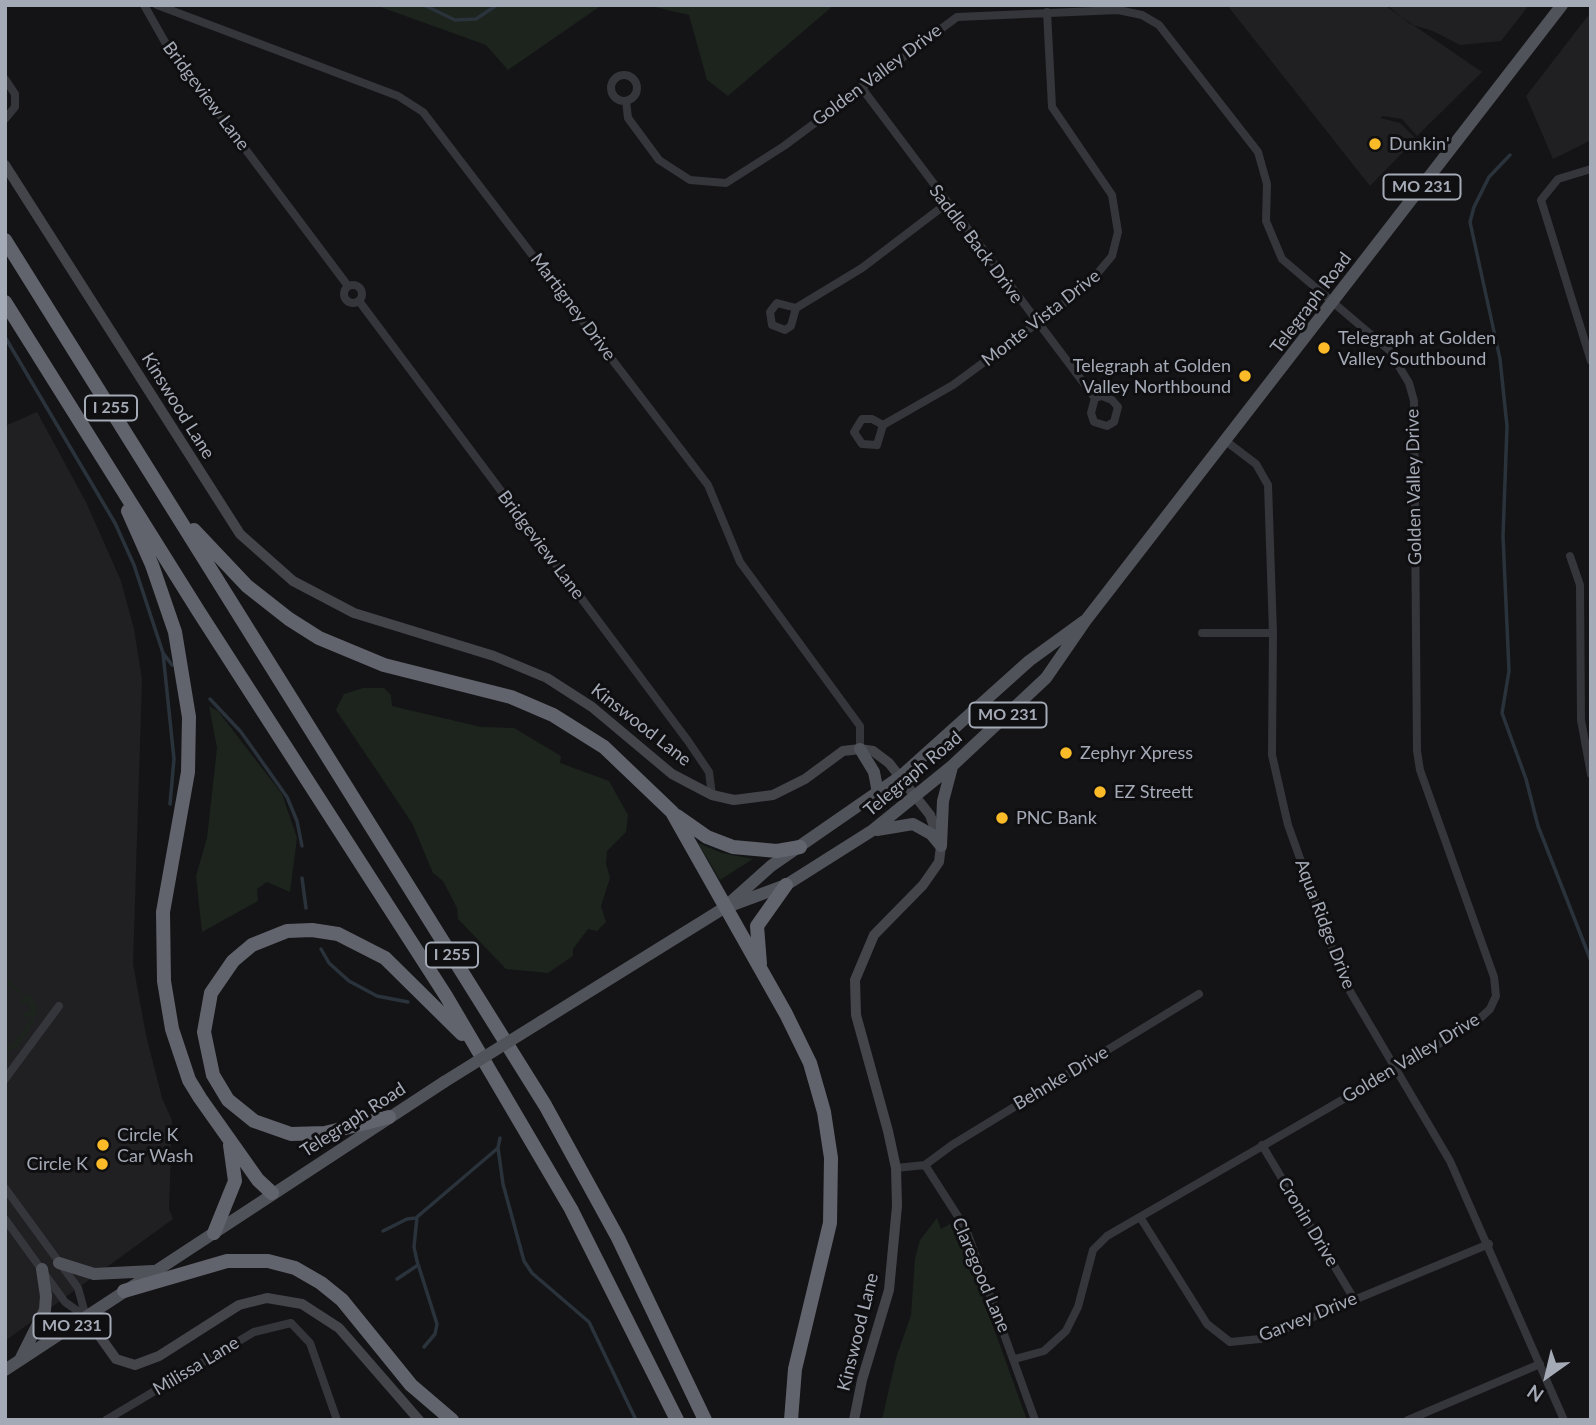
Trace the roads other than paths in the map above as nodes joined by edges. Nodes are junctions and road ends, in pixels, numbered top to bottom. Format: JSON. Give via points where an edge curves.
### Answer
{"nodes":[{"id":1,"x":144,"y":5,"type":"edge"},
{"id":2,"x":157,"y":5,"type":"edge"},
{"id":3,"x":1562,"y":5,"type":"edge"},
{"id":4,"x":1047,"y":12,"type":"junction"},
{"id":5,"x":5,"y":79,"type":"edge"},
{"id":6,"x":861,"y":88,"type":"junction"},
{"id":7,"x":626,"y":101,"type":"dead end"},
{"id":8,"x":5,"y":119,"type":"edge"},
{"id":9,"x":5,"y":166,"type":"edge"},
{"id":10,"x":1591,"y":169,"type":"edge"},
{"id":11,"x":946,"y":204,"type":"junction"},
{"id":12,"x":5,"y":240,"type":"edge"},
{"id":13,"x":5,"y":302,"type":"edge"},
{"id":14,"x":1334,"y":302,"type":"junction"},
{"id":15,"x":796,"y":308,"type":"dead end"},
{"id":16,"x":1036,"y":324,"type":"junction"},
{"id":17,"x":1591,"y":361,"type":"edge"},
{"id":18,"x":1095,"y":398,"type":"dead end"},
{"id":19,"x":883,"y":425,"type":"dead end"},
{"id":20,"x":1227,"y":442,"type":"junction"},
{"id":21,"x":109,"y":468,"type":"junction"},
{"id":22,"x":171,"y":505,"type":"junction"},
{"id":23,"x":1570,"y":556,"type":"dead end"},
{"id":24,"x":1086,"y":620,"type":"junction"},
{"id":25,"x":1202,"y":633,"type":"dead end"},
{"id":26,"x":1273,"y":633,"type":"junction"},
{"id":27,"x":1586,"y":659,"type":"edge"},
{"id":28,"x":1580,"y":685,"type":"junction"},
{"id":29,"x":1591,"y":686,"type":"edge"},
{"id":30,"x":860,"y":749,"type":"junction"},
{"id":31,"x":952,"y":766,"type":"junction"},
{"id":32,"x":1591,"y":774,"type":"edge"},
{"id":33,"x":901,"y":776,"type":"junction"},
{"id":34,"x":878,"y":793,"type":"junction"},
{"id":35,"x":712,"y":795,"type":"junction"},
{"id":36,"x":916,"y":796,"type":"junction"},
{"id":37,"x":672,"y":812,"type":"junction"},
{"id":38,"x":873,"y":830,"type":"junction"},
{"id":39,"x":941,"y":846,"type":"junction"},
{"id":40,"x":800,"y":847,"type":"junction"},
{"id":41,"x":786,"y":885,"type":"junction"},
{"id":42,"x":724,"y":908,"type":"junction"},
{"id":43,"x":760,"y":969,"type":"junction"},
{"id":44,"x":1199,"y":994,"type":"dead end"},
{"id":45,"x":59,"y":1006,"type":"dead end"},
{"id":46,"x":480,"y":1052,"type":"junction"},
{"id":47,"x":1396,"y":1069,"type":"junction"},
{"id":48,"x":5,"y":1079,"type":"edge"},
{"id":49,"x":388,"y":1117,"type":"junction"},
{"id":50,"x":228,"y":1137,"type":"junction"},
{"id":51,"x":1262,"y":1145,"type":"junction"},
{"id":52,"x":925,"y":1165,"type":"junction"},
{"id":53,"x":896,"y":1168,"type":"junction"},
{"id":54,"x":5,"y":1188,"type":"edge"},
{"id":55,"x":272,"y":1194,"type":"junction"},
{"id":56,"x":1140,"y":1217,"type":"junction"},
{"id":57,"x":5,"y":1219,"type":"edge"},
{"id":58,"x":214,"y":1233,"type":"junction"},
{"id":59,"x":1489,"y":1244,"type":"junction"},
{"id":60,"x":59,"y":1263,"type":"junction"},
{"id":61,"x":41,"y":1269,"type":"junction"},
{"id":62,"x":157,"y":1270,"type":"junction"},
{"id":63,"x":124,"y":1291,"type":"junction"},
{"id":64,"x":1354,"y":1299,"type":"junction"},
{"id":65,"x":86,"y":1317,"type":"junction"},
{"id":66,"x":1016,"y":1359,"type":"junction"},
{"id":67,"x":20,"y":1360,"type":"junction"},
{"id":68,"x":1540,"y":1364,"type":"junction"},
{"id":69,"x":5,"y":1370,"type":"edge"},
{"id":70,"x":106,"y":1420,"type":"edge"},
{"id":71,"x":337,"y":1420,"type":"edge"},
{"id":72,"x":419,"y":1420,"type":"edge"},
{"id":73,"x":452,"y":1420,"type":"edge"},
{"id":74,"x":677,"y":1420,"type":"edge"},
{"id":75,"x":705,"y":1420,"type":"edge"},
{"id":76,"x":791,"y":1420,"type":"edge"},
{"id":77,"x":854,"y":1420,"type":"edge"},
{"id":78,"x":1035,"y":1420,"type":"edge"},
{"id":79,"x":1408,"y":1420,"type":"edge"},
{"id":80,"x":1564,"y":1420,"type":"edge"}],
"edges":[{"from":1,"to":35,"type":"street","name":"Bridgeview Lane","via":[[165,43],[348,286],[346,300],[359,301],[688,741],[709,772]]},
{"from":2,"to":30,"type":"street","name":"Martigney Drive","via":[[398,96],[423,112],[708,485],[740,562],[860,726]]},
{"from":3,"to":14,"type":"main road","name":"Telegraph Road","number":"MO 231"},
{"from":4,"to":6,"type":"street","name":"Golden Valley Drive","via":[[957,17]]},
{"from":4,"to":14,"type":"street","name":"Golden Valley Drive","via":[[1130,11],[1159,24],[1258,152],[1267,184],[1266,221],[1282,259]]},
{"from":4,"to":16,"type":"street","name":"Monte Vista Drive","via":[[1052,107],[1112,195],[1118,232],[1108,265],[1086,288]]},
{"from":5,"to":8,"type":"street","via":[[15,94],[15,107]]},
{"from":6,"to":7,"type":"street","name":"Golden Valley Drive","via":[[765,160],[737,178],[713,184],[690,180],[659,160],[628,118]]},
{"from":6,"to":11,"type":"street","name":"Saddle Back Drive"},
{"from":9,"to":35,"type":"street","name":"Kinswood Lane","via":[[217,500],[240,534],[266,560],[325,600],[547,678],[592,706],[672,774]]},
{"from":10,"to":17,"type":"street","via":[[1558,179],[1541,200]]},
{"from":11,"to":15,"type":"street","via":[[862,268]]},
{"from":11,"to":16,"type":"street","name":"Saddle Back Drive"},
{"from":12,"to":22,"type":"highway","number":"I 255"},
{"from":13,"to":21,"type":"highway","number":"I 255"},
{"from":14,"to":20,"type":"main road","name":"Telegraph Road","number":"MO 231"},
{"from":14,"to":47,"type":"street","name":"Golden Valley Drive","via":[[1389,349],[1414,401],[1417,751],[1496,996],[1475,1023]]},
{"from":16,"to":18,"type":"street","name":"Saddle Back Drive"},
{"from":16,"to":19,"type":"street","name":"Monte Vista Drive","via":[[953,386]]},
{"from":20,"to":24,"type":"main road","name":"Telegraph Road","number":"MO 231"},
{"from":20,"to":26,"type":"street","name":"Aqua Ridge Drive","via":[[1256,464],[1268,485]]},
{"from":21,"to":46,"type":"highway","number":"I 255"},
{"from":21,"to":50,"type":"highway","via":[[166,600],[182,660],[188,772],[166,890],[164,981],[184,1068]]},
{"from":22,"to":37,"type":"highway","via":[[247,586],[303,628],[365,658],[511,697],[553,715],[604,747]]},
{"from":22,"to":75,"type":"highway","number":"I 255","via":[[545,1105],[618,1238]]},
{"from":23,"to":27,"type":"street","via":[[1580,585]]},
{"from":24,"to":31,"type":"main road","name":"Telegraph Road","number":"MO 231","via":[[1046,678]]},
{"from":24,"to":33,"type":"main road","name":"Telegraph Road","number":"MO 231","via":[[1029,661]]},
{"from":25,"to":26,"type":"street"},
{"from":26,"to":47,"type":"street","name":"Aqua Ridge Drive","via":[[1272,755],[1287,825],[1344,981]]},
{"from":27,"to":28,"type":"street"},
{"from":28,"to":29,"type":"street"},
{"from":28,"to":32,"type":"street"},
{"from":30,"to":33,"type":"street","via":[[881,756]]},
{"from":30,"to":34,"type":"main road","via":[[874,772]]},
{"from":30,"to":35,"type":"street","name":"Kinswood Lane","via":[[843,751],[773,795],[734,800]]},
{"from":31,"to":36,"type":"main road","name":"Telegraph Road","number":"MO 231"},
{"from":31,"to":39,"type":"main road","via":[[943,801]]},
{"from":33,"to":34,"type":"main road","name":"Telegraph Road","number":"MO 231"},
{"from":33,"to":36,"type":"street"},
{"from":34,"to":40,"type":"main road","name":"Telegraph Road","number":"MO 231"},
{"from":36,"to":38,"type":"main road","name":"Telegraph Road","number":"MO 231"},
{"from":36,"to":39,"type":"street","via":[[936,826]]},
{"from":37,"to":40,"type":"highway","via":[[707,837],[733,847],[777,851]]},
{"from":37,"to":42,"type":"highway"},
{"from":38,"to":39,"type":"main road","via":[[914,824]]},
{"from":38,"to":41,"type":"main road","name":"Telegraph Road","number":"MO 231"},
{"from":39,"to":53,"type":"street","name":"Kinswood Lane","via":[[933,873],[874,935],[855,980],[860,1033]]},
{"from":40,"to":42,"type":"main road","name":"Telegraph Road","number":"MO 231"},
{"from":41,"to":42,"type":"main road","name":"Telegraph Road","number":"MO 231"},
{"from":41,"to":43,"type":"highway","via":[[757,926]]},
{"from":42,"to":43,"type":"highway"},
{"from":42,"to":49,"type":"main road","name":"Telegraph Road","number":"MO 231","bridge":true},
{"from":43,"to":76,"type":"highway","via":[[810,1063],[831,1158],[827,1245],[798,1356]]},
{"from":44,"to":52,"type":"street","name":"Behnke Drive"},
{"from":45,"to":48,"type":"street"},
{"from":46,"to":49,"type":"highway","via":[[398,969],[349,938],[312,930],[286,931],[253,945],[233,961],[211,993],[204,1032],[207,1059],[228,1100],[254,1121],[291,1134],[325,1133]]},
{"from":46,"to":74,"type":"highway","number":"I 255","via":[[593,1250]]},
{"from":47,"to":51,"type":"street","name":"Golden Valley Drive"},
{"from":47,"to":59,"type":"street","name":"Aqua Ridge Drive","via":[[1450,1161]]},
{"from":49,"to":55,"type":"main road","name":"Telegraph Road","number":"MO 231"},
{"from":50,"to":55,"type":"highway"},
{"from":50,"to":58,"type":"highway","via":[[235,1181]]},
{"from":51,"to":56,"type":"street","name":"Golden Valley Drive"},
{"from":51,"to":64,"type":"street","name":"Cronin Drive"},
{"from":52,"to":53,"type":"street"},
{"from":52,"to":66,"type":"street","name":"Claregood Lane","via":[[966,1229]]},
{"from":53,"to":77,"type":"street","name":"Kinswood Lane","via":[[889,1290]]},
{"from":54,"to":60,"type":"street"},
{"from":55,"to":58,"type":"main road","name":"Telegraph Road","number":"MO 231"},
{"from":56,"to":64,"type":"street","name":"Garvey Drive","via":[[1207,1324],[1230,1342],[1260,1339]]},
{"from":56,"to":66,"type":"street","name":"Golden Valley Drive","via":[[1093,1250],[1078,1307],[1059,1339],[1044,1351]]},
{"from":57,"to":61,"type":"street"},
{"from":58,"to":62,"type":"main road","name":"Telegraph Road","number":"MO 231"},
{"from":59,"to":64,"type":"street","name":"Garvey Drive"},
{"from":59,"to":68,"type":"street","name":"Aqua Ridge Drive"},
{"from":60,"to":62,"type":"main road","via":[[94,1274]]},
{"from":60,"to":65,"type":"street","via":[[78,1288]]},
{"from":61,"to":65,"type":"street","via":[[65,1302]]},
{"from":61,"to":67,"type":"main road","via":[[45,1310]]},
{"from":62,"to":63,"type":"main road","name":"Telegraph Road","number":"MO 231"},
{"from":63,"to":65,"type":"main road","name":"Telegraph Road","number":"MO 231"},
{"from":63,"to":73,"type":"highway","via":[[227,1261],[268,1261],[295,1268],[342,1300],[411,1385]]},
{"from":65,"to":67,"type":"main road","name":"Telegraph Road","number":"MO 231"},
{"from":65,"to":72,"type":"street","via":[[117,1359],[135,1366],[159,1356],[239,1305],[267,1298],[302,1304],[339,1328]]},
{"from":66,"to":78,"type":"street","name":"Claregood Lane"},
{"from":67,"to":69,"type":"main road","name":"Telegraph Road","number":"MO 231"},
{"from":68,"to":79,"type":"street"},
{"from":68,"to":80,"type":"street","name":"Aqua Ridge Drive"},
{"from":70,"to":71,"type":"street","name":"Milissa Lane","via":[[254,1332],[291,1323],[310,1343]]}]}
